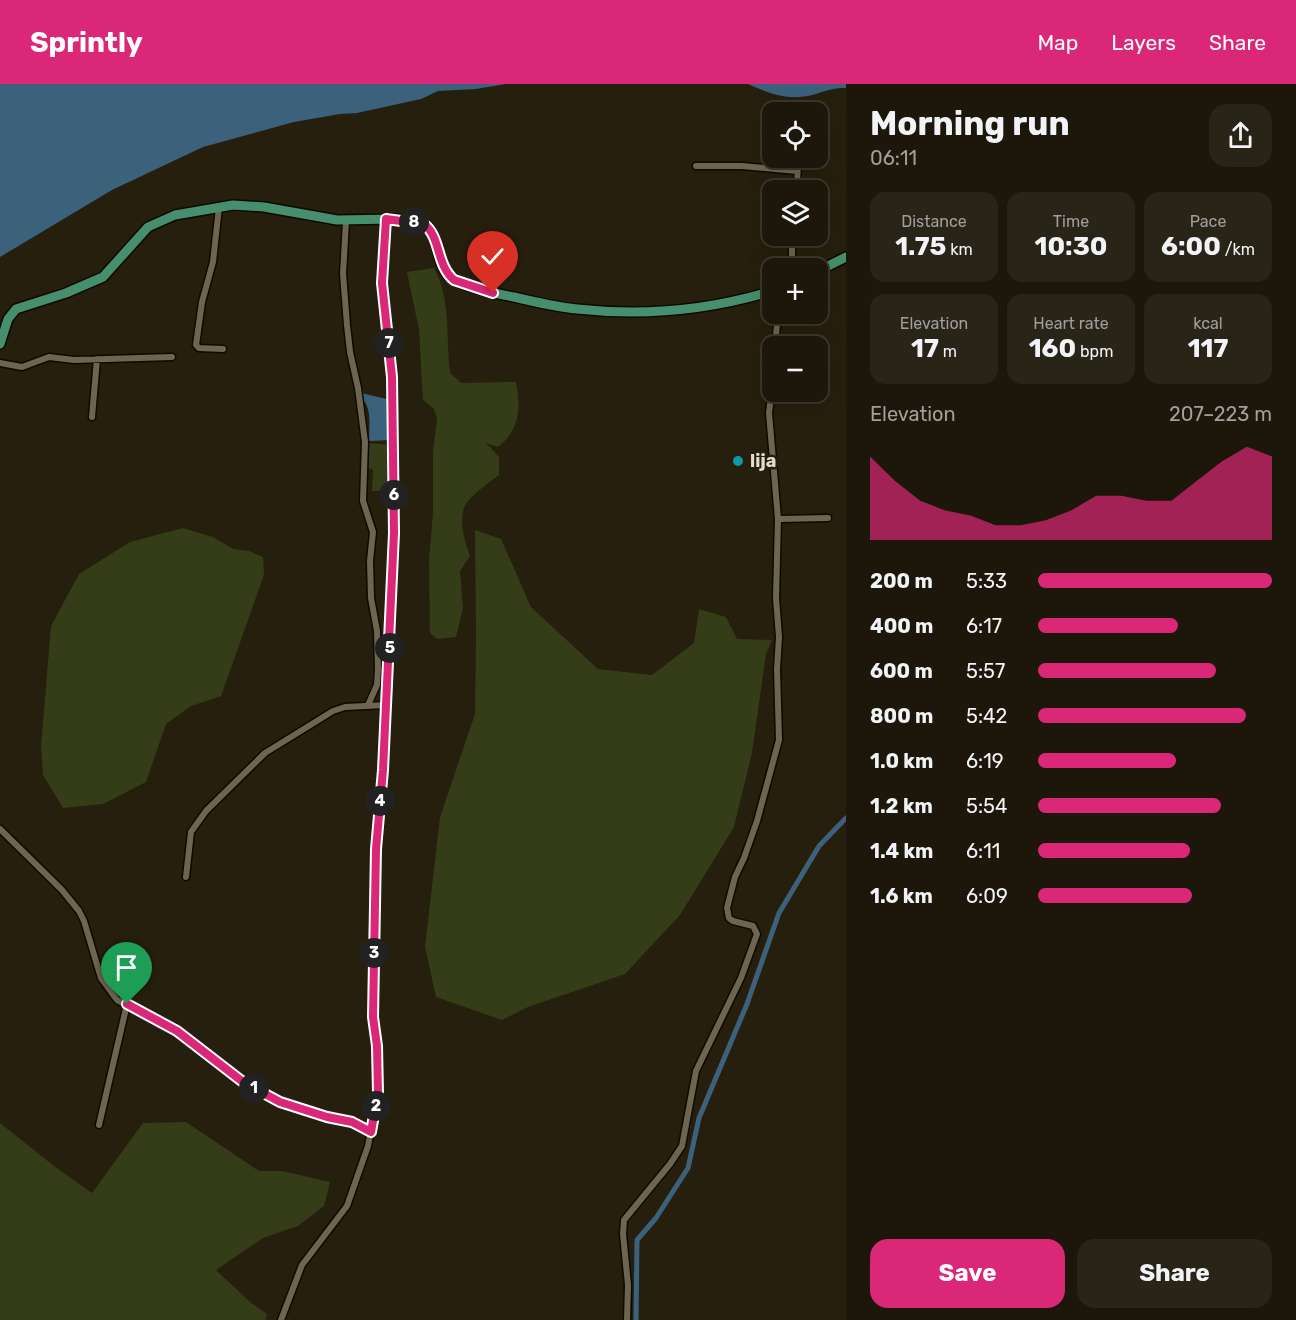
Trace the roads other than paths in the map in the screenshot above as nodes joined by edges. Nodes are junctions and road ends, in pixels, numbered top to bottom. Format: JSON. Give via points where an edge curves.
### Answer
{"nodes":[{"id":1,"x":696,"y":166,"type":"dead end"},
{"id":2,"x":797,"y":168,"type":"edge"},
{"id":3,"x":797,"y":171,"type":"junction"},
{"id":4,"x":797,"y":180,"type":"edge"},
{"id":5,"x":219,"y":206,"type":"junction"},
{"id":6,"x":386,"y":219,"type":"junction"},
{"id":7,"x":346,"y":221,"type":"junction"},
{"id":8,"x":846,"y":256,"type":"edge"},
{"id":9,"x":828,"y":266,"type":"edge"},
{"id":10,"x":762,"y":294,"type":"edge"},
{"id":11,"x":0,"y":344,"type":"edge"},
{"id":12,"x":223,"y":349,"type":"dead end"},
{"id":13,"x":172,"y":357,"type":"dead end"},
{"id":14,"x":97,"y":359,"type":"junction"},
{"id":15,"x":0,"y":363,"type":"edge"},
{"id":16,"x":770,"y":402,"type":"edge"},
{"id":17,"x":92,"y":417,"type":"dead end"},
{"id":18,"x":828,"y":518,"type":"dead end"},
{"id":19,"x":778,"y":519,"type":"junction"},
{"id":20,"x":368,"y":705,"type":"junction"},
{"id":21,"x":386,"y":705,"type":"junction"},
{"id":22,"x":0,"y":830,"type":"edge"},
{"id":23,"x":186,"y":877,"type":"dead end"},
{"id":24,"x":127,"y":1004,"type":"junction"},
{"id":25,"x":99,"y":1125,"type":"dead end"},
{"id":26,"x":371,"y":1132,"type":"junction"},
{"id":27,"x":281,"y":1320,"type":"edge"},
{"id":28,"x":627,"y":1320,"type":"edge"}],
"edges":[{"from":1,"to":3,"type":"street"},
{"from":2,"to":3,"type":"street"},
{"from":3,"to":4,"type":"street"},
{"from":5,"to":7,"type":"main road","via":[[264,207]]},
{"from":5,"to":11,"type":"main road","via":[[164,218],[148,227],[104,277],[16,309],[8,319]]},
{"from":5,"to":12,"type":"street","via":[[213,262],[196,345]]},
{"from":6,"to":7,"type":"main road"},
{"from":6,"to":10,"type":"main road","via":[[429,227],[445,271],[454,280],[539,303],[577,309],[675,310]]},
{"from":6,"to":21,"type":"street","via":[[382,283],[394,443]]},
{"from":7,"to":20,"type":"street","via":[[346,325],[365,442],[363,501],[373,532],[371,598],[378,668],[377,686]]},
{"from":8,"to":9,"type":"main road"},
{"from":13,"to":14,"type":"street"},
{"from":14,"to":15,"type":"street","via":[[49,357],[22,367]]},
{"from":14,"to":17,"type":"street"},
{"from":16,"to":19,"type":"street"},
{"from":18,"to":19,"type":"street"},
{"from":19,"to":28,"type":"street","via":[[779,740],[727,908],[729,918],[753,926],[757,934],[741,978],[696,1071],[682,1146],[624,1220]]},
{"from":20,"to":21,"type":"street"},
{"from":20,"to":23,"type":"street","via":[[333,711],[265,753],[206,811],[191,832]]},
{"from":21,"to":26,"type":"street","via":[[376,849],[373,1017],[378,1093]]},
{"from":22,"to":24,"type":"street","via":[[79,911],[101,978],[117,999]]},
{"from":24,"to":25,"type":"street"},
{"from":24,"to":26,"type":"street","via":[[177,1031],[243,1082],[280,1102],[352,1122]]},
{"from":26,"to":27,"type":"street","via":[[347,1206],[302,1265]]}]}
